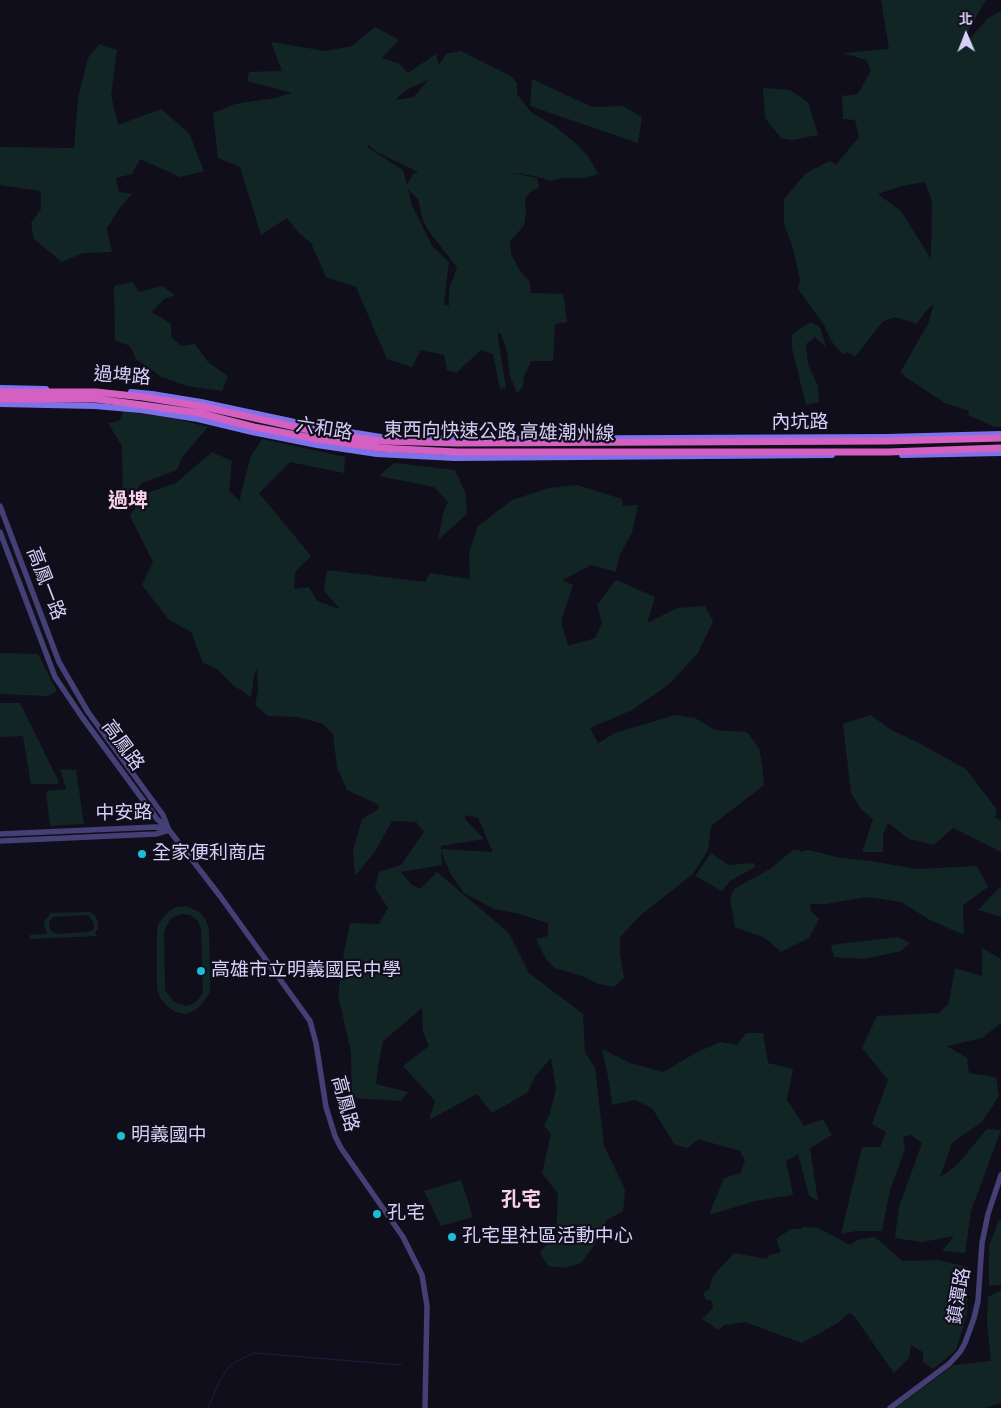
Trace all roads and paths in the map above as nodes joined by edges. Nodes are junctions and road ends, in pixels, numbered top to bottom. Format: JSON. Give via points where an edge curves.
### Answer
{"nodes":[{"id":1,"x":0,"y":388,"type":"edge"},
{"id":2,"x":0,"y":392,"type":"edge"},
{"id":3,"x":0,"y":398,"type":"edge"},
{"id":4,"x":0,"y":404,"type":"edge"},
{"id":5,"x":240,"y":410,"type":"joint"},
{"id":6,"x":224,"y":425,"type":"joint"},
{"id":7,"x":1001,"y":434,"type":"edge"},
{"id":8,"x":1001,"y":438,"type":"edge"},
{"id":9,"x":600,"y":439,"type":"joint"},
{"id":10,"x":1001,"y":448,"type":"edge"},
{"id":11,"x":1001,"y":453,"type":"edge"},
{"id":12,"x":601,"y":457,"type":"joint"},
{"id":13,"x":0,"y":506,"type":"edge"},
{"id":14,"x":0,"y":532,"type":"edge"},
{"id":15,"x":64,"y":673,"type":"joint"},
{"id":16,"x":55,"y":677,"type":"joint"},
{"id":17,"x":169,"y":830,"type":"junction"},
{"id":18,"x":0,"y":834,"type":"edge"},
{"id":19,"x":0,"y":841,"type":"edge"},
{"id":20,"x":1001,"y":1175,"type":"edge"},
{"id":21,"x":425,"y":1408,"type":"edge"},
{"id":22,"x":890,"y":1408,"type":"edge"}],
"edges":[{"from":1,"to":5,"type":"main road","name":"過埤路","via":[[152,394]]},
{"from":2,"to":8,"type":"highway","name":"東西向快速公路 高雄潮州線","via":[[96,392],[143,397],[380,441],[457,444]]},
{"from":3,"to":10,"type":"highway","name":"東西向快速公路 高雄潮州線","via":[[96,399],[142,404],[317,439],[379,448],[456,452],[888,452]]},
{"from":4,"to":6,"type":"main road","name":"過埤路","via":[[141,410]]},
{"from":5,"to":9,"type":"main road","name":"六和路","via":[[381,437]]},
{"from":6,"to":12,"type":"main road","name":"六和路","via":[[377,454],[455,458]]},
{"from":7,"to":9,"type":"main road","name":"內坑路"},
{"from":11,"to":12,"type":"main road","name":"內坑路"},
{"from":13,"to":15,"type":"street","name":"高鳳一路"},
{"from":14,"to":16,"type":"street","name":"高鳳一路"},
{"from":15,"to":17,"type":"street","name":"高鳳路","via":[[88,712],[163,815]]},
{"from":16,"to":17,"type":"street","name":"高鳳路","via":[[157,819]]},
{"from":17,"to":18,"type":"street","name":"中安路","via":[[156,827]]},
{"from":17,"to":19,"type":"street","name":"中安路","via":[[156,834]]},
{"from":17,"to":21,"type":"street","name":"高鳳路","via":[[308,1016],[335,1136],[417,1262],[425,1285],[427,1306]]},
{"from":20,"to":22,"type":"street","name":"鎮潭路","via":[[988,1214],[982,1243],[978,1301],[965,1343],[949,1364]]}]}
